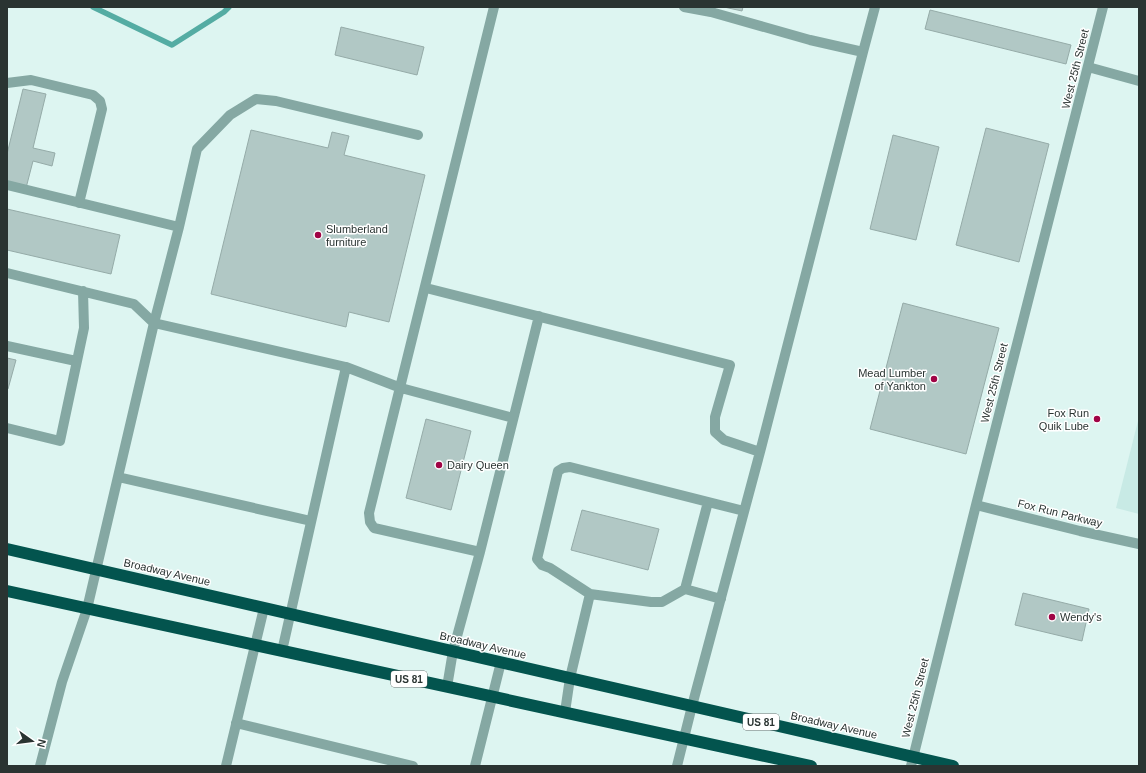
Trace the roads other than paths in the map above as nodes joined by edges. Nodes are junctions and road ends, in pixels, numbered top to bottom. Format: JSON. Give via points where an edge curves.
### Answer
{"nodes":[{"id":1,"x":494,"y":7,"type":"edge"},
{"id":2,"x":684,"y":7,"type":"edge"},
{"id":3,"x":875,"y":7,"type":"edge"},
{"id":4,"x":1103,"y":7,"type":"edge"},
{"id":5,"x":863,"y":52,"type":"junction"},
{"id":6,"x":1088,"y":67,"type":"junction"},
{"id":7,"x":1139,"y":81,"type":"edge"},
{"id":8,"x":7,"y":83,"type":"edge"},
{"id":9,"x":418,"y":135,"type":"dead end"},
{"id":10,"x":7,"y":185,"type":"edge"},
{"id":11,"x":79,"y":203,"type":"junction"},
{"id":12,"x":179,"y":227,"type":"junction"},
{"id":13,"x":7,"y":273,"type":"edge"},
{"id":14,"x":426,"y":288,"type":"junction"},
{"id":15,"x":83,"y":291,"type":"junction"},
{"id":16,"x":539,"y":316,"type":"junction"},
{"id":17,"x":154,"y":323,"type":"junction"},
{"id":18,"x":7,"y":346,"type":"edge"},
{"id":19,"x":76,"y":361,"type":"junction"},
{"id":20,"x":346,"y":367,"type":"junction"},
{"id":21,"x":401,"y":388,"type":"junction"},
{"id":22,"x":513,"y":418,"type":"junction"},
{"id":23,"x":7,"y":428,"type":"edge"},
{"id":24,"x":760,"y":452,"type":"junction"},
{"id":25,"x":118,"y":477,"type":"junction"},
{"id":26,"x":708,"y":502,"type":"junction"},
{"id":27,"x":976,"y":505,"type":"junction"},
{"id":28,"x":744,"y":511,"type":"junction"},
{"id":29,"x":311,"y":521,"type":"junction"},
{"id":30,"x":1139,"y":544,"type":"edge"},
{"id":31,"x":7,"y":549,"type":"edge"},
{"id":32,"x":480,"y":552,"type":"junction"},
{"id":33,"x":96,"y":569,"type":"junction"},
{"id":34,"x":685,"y":589,"type":"junction"},
{"id":35,"x":7,"y":591,"type":"edge"},
{"id":36,"x":590,"y":594,"type":"junction"},
{"id":37,"x":720,"y":599,"type":"junction"},
{"id":38,"x":264,"y":608,"type":"junction"},
{"id":39,"x":87,"y":609,"type":"junction"},
{"id":40,"x":290,"y":614,"type":"junction"},
{"id":41,"x":256,"y":645,"type":"junction"},
{"id":42,"x":282,"y":651,"type":"junction"},
{"id":43,"x":453,"y":651,"type":"junction"},
{"id":44,"x":501,"y":662,"type":"junction"},
{"id":45,"x":570,"y":678,"type":"junction"},
{"id":46,"x":447,"y":687,"type":"junction"},
{"id":47,"x":492,"y":697,"type":"junction"},
{"id":48,"x":692,"y":706,"type":"junction"},
{"id":49,"x":565,"y":712,"type":"junction"},
{"id":50,"x":236,"y":723,"type":"junction"},
{"id":51,"x":684,"y":738,"type":"junction"},
{"id":52,"x":912,"y":761,"type":"edge"},
{"id":53,"x":40,"y":766,"type":"edge"},
{"id":54,"x":226,"y":766,"type":"edge"},
{"id":55,"x":413,"y":766,"type":"edge"},
{"id":56,"x":475,"y":766,"type":"edge"},
{"id":57,"x":677,"y":766,"type":"edge"},
{"id":58,"x":811,"y":766,"type":"edge"},
{"id":59,"x":953,"y":766,"type":"edge"}],
"edges":[{"from":1,"to":14,"type":"street"},
{"from":2,"to":5,"type":"street"},
{"from":3,"to":5,"type":"street"},
{"from":4,"to":6,"type":"street","name":"West 25th Street"},
{"from":5,"to":24,"type":"street"},
{"from":6,"to":7,"type":"street"},
{"from":6,"to":27,"type":"street","name":"West 25th Street"},
{"from":8,"to":11,"type":"street","via":[[31,80],[93,95],[100,101],[102,109]]},
{"from":9,"to":12,"type":"street","via":[[276,101],[256,99],[230,115],[197,149]]},
{"from":10,"to":11,"type":"street"},
{"from":11,"to":12,"type":"street"},
{"from":12,"to":17,"type":"street"},
{"from":13,"to":15,"type":"street"},
{"from":14,"to":16,"type":"street"},
{"from":14,"to":21,"type":"street"},
{"from":15,"to":17,"type":"street","via":[[134,304]]},
{"from":15,"to":19,"type":"street","via":[[84,328]]},
{"from":16,"to":22,"type":"street"},
{"from":16,"to":24,"type":"street","via":[[730,365],[715,417],[715,432],[724,440]]},
{"from":17,"to":20,"type":"street"},
{"from":17,"to":25,"type":"street"},
{"from":18,"to":19,"type":"street"},
{"from":19,"to":23,"type":"street","via":[[60,441]]},
{"from":20,"to":21,"type":"street"},
{"from":20,"to":29,"type":"street"},
{"from":21,"to":22,"type":"street"},
{"from":21,"to":32,"type":"street","via":[[369,513],[370,522],[374,528]]},
{"from":22,"to":32,"type":"street"},
{"from":24,"to":28,"type":"street"},
{"from":25,"to":29,"type":"street"},
{"from":25,"to":33,"type":"street"},
{"from":26,"to":28,"type":"street"},
{"from":26,"to":34,"type":"street"},
{"from":26,"to":36,"type":"street","via":[[570,467],[558,471],[537,559],[542,565]]},
{"from":27,"to":30,"type":"street","name":"Fox Run Parkway"},
{"from":27,"to":52,"type":"street","name":"West 25th Street"},
{"from":28,"to":37,"type":"street"},
{"from":29,"to":40,"type":"street"},
{"from":31,"to":33,"type":"highway","name":"Broadway Avenue","number":"US 81"},
{"from":32,"to":43,"type":"street"},
{"from":33,"to":38,"type":"highway","name":"Broadway Avenue","number":"US 81"},
{"from":33,"to":39,"type":"street"},
{"from":34,"to":36,"type":"street","via":[[662,602]]},
{"from":34,"to":37,"type":"street"},
{"from":35,"to":39,"type":"highway","number":"US 81"},
{"from":36,"to":45,"type":"street"},
{"from":37,"to":48,"type":"street"},
{"from":38,"to":40,"type":"highway","name":"Broadway Avenue","number":"US 81"},
{"from":38,"to":41,"type":"street"},
{"from":39,"to":41,"type":"highway","number":"US 81"},
{"from":39,"to":53,"type":"street","via":[[62,682]]},
{"from":40,"to":42,"type":"street"},
{"from":40,"to":43,"type":"highway","name":"Broadway Avenue","number":"US 81"},
{"from":41,"to":42,"type":"highway","number":"US 81"},
{"from":41,"to":50,"type":"street"},
{"from":42,"to":46,"type":"highway","number":"US 81"},
{"from":43,"to":44,"type":"highway","name":"Broadway Avenue","number":"US 81"},
{"from":43,"to":46,"type":"street"},
{"from":44,"to":45,"type":"highway","name":"Broadway Avenue","number":"US 81"},
{"from":44,"to":47,"type":"street"},
{"from":45,"to":48,"type":"highway","name":"Broadway Avenue","number":"US 81"},
{"from":45,"to":49,"type":"street"},
{"from":46,"to":47,"type":"highway","number":"US 81"},
{"from":47,"to":49,"type":"highway","number":"US 81"},
{"from":47,"to":56,"type":"street"},
{"from":48,"to":51,"type":"street"},
{"from":48,"to":52,"type":"highway","name":"Broadway Avenue","number":"US 81"},
{"from":49,"to":51,"type":"highway","number":"US 81"},
{"from":50,"to":54,"type":"street"},
{"from":50,"to":55,"type":"street"},
{"from":51,"to":57,"type":"street"},
{"from":51,"to":58,"type":"highway","number":"US 81"},
{"from":52,"to":59,"type":"highway","name":"Broadway Avenue","number":"US 81"}]}
